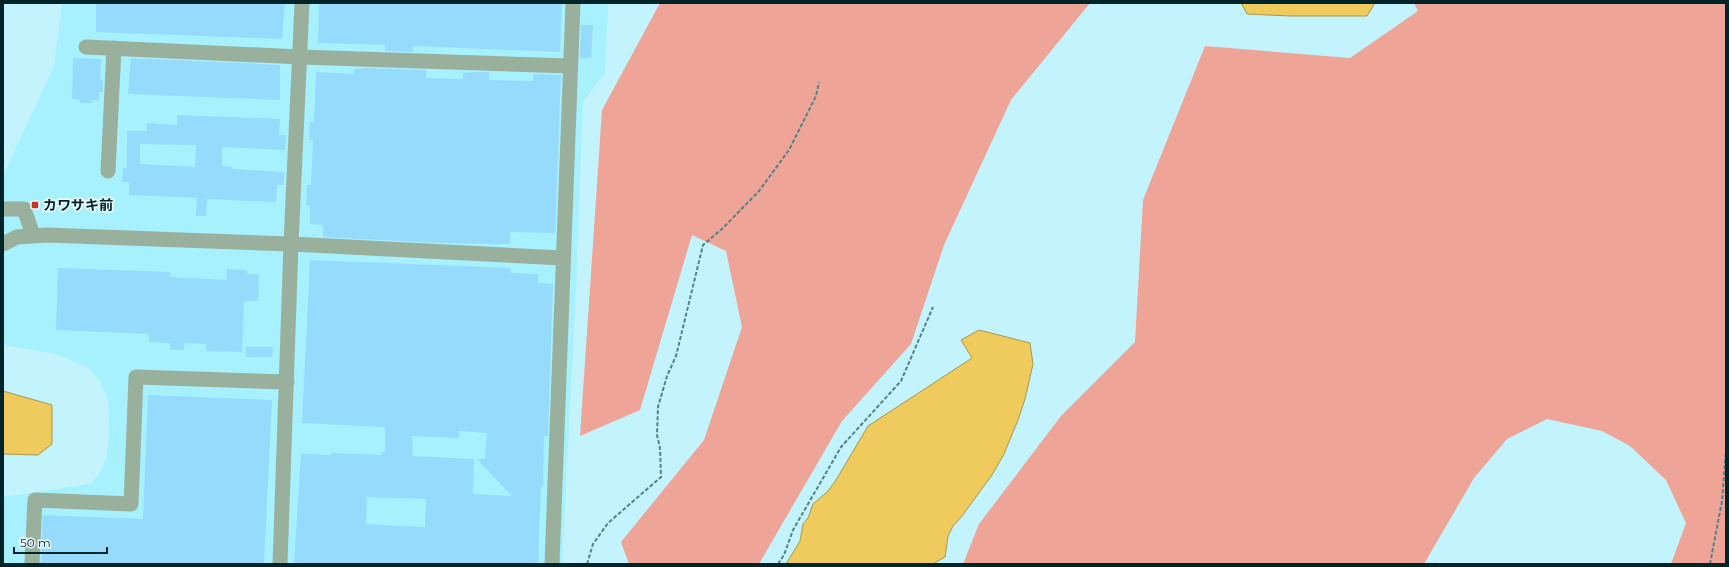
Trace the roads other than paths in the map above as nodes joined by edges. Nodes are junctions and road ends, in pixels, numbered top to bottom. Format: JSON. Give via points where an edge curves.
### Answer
{"nodes":[{"id":1,"x":302,"y":3,"type":"edge"},
{"id":2,"x":573,"y":3,"type":"edge"},
{"id":3,"x":86,"y":47,"type":"dead end"},
{"id":4,"x":114,"y":48,"type":"junction"},
{"id":5,"x":300,"y":56,"type":"junction"},
{"id":6,"x":570,"y":66,"type":"junction"},
{"id":7,"x":108,"y":171,"type":"dead end"},
{"id":8,"x":3,"y":209,"type":"edge"},
{"id":9,"x":40,"y":235,"type":"junction"},
{"id":10,"x":3,"y":241,"type":"edge"},
{"id":11,"x":291,"y":244,"type":"junction"},
{"id":12,"x":563,"y":258,"type":"junction"},
{"id":13,"x":287,"y":382,"type":"junction"},
{"id":14,"x":32,"y":564,"type":"edge"},
{"id":15,"x":280,"y":564,"type":"edge"},
{"id":16,"x":552,"y":564,"type":"edge"}],
"edges":[{"from":1,"to":5,"type":"street"},
{"from":2,"to":6,"type":"street"},
{"from":3,"to":4,"type":"street"},
{"from":4,"to":5,"type":"street"},
{"from":4,"to":7,"type":"street"},
{"from":5,"to":6,"type":"street"},
{"from":5,"to":11,"type":"street"},
{"from":6,"to":12,"type":"street"},
{"from":8,"to":9,"type":"street","via":[[24,209]]},
{"from":9,"to":10,"type":"street"},
{"from":9,"to":11,"type":"street"},
{"from":11,"to":12,"type":"street"},
{"from":11,"to":13,"type":"street"},
{"from":12,"to":16,"type":"street"},
{"from":13,"to":14,"type":"street","via":[[136,377],[131,504],[35,500]]},
{"from":13,"to":15,"type":"street"}]}
